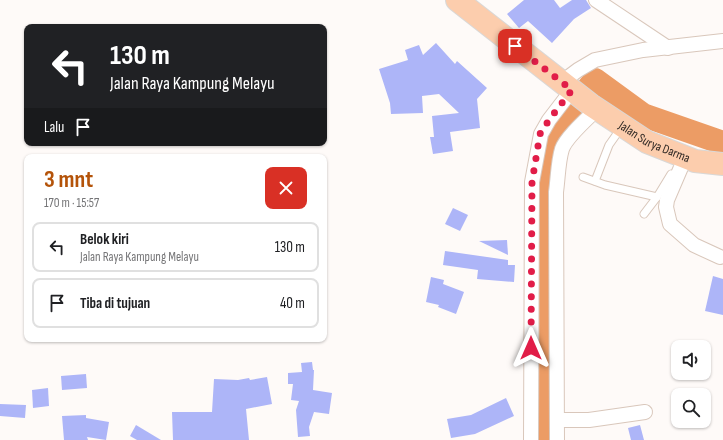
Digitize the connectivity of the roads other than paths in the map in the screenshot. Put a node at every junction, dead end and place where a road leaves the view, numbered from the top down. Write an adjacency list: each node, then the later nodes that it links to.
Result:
1 (457, 0): 5 (main road, Jalan Surya Darma)
2 (596, 0): 4 (street)
3 (723, 41): 4 (street)
4 (668, 48): 5 (street)
5 (580, 96): 6 (main road, Jalan Surya Darma); 15 (street); 16 (street)
6 (622, 126): 7 (main road, Jalan Surya Darma); 10 (lane)
7 (682, 157): 8 (main road, Jalan Surya Darma); 11 (lane); 13 (street)
8 (723, 164)
9 (583, 177): 10 (lane)
10 (595, 181): 11 (lane)
11 (657, 197): 12 (lane)
12 (644, 214)
13 (720, 257)
14 (644, 412): 15 (street)
15 (558, 420): 17 (street)
16 (530, 440)
17 (557, 440)

